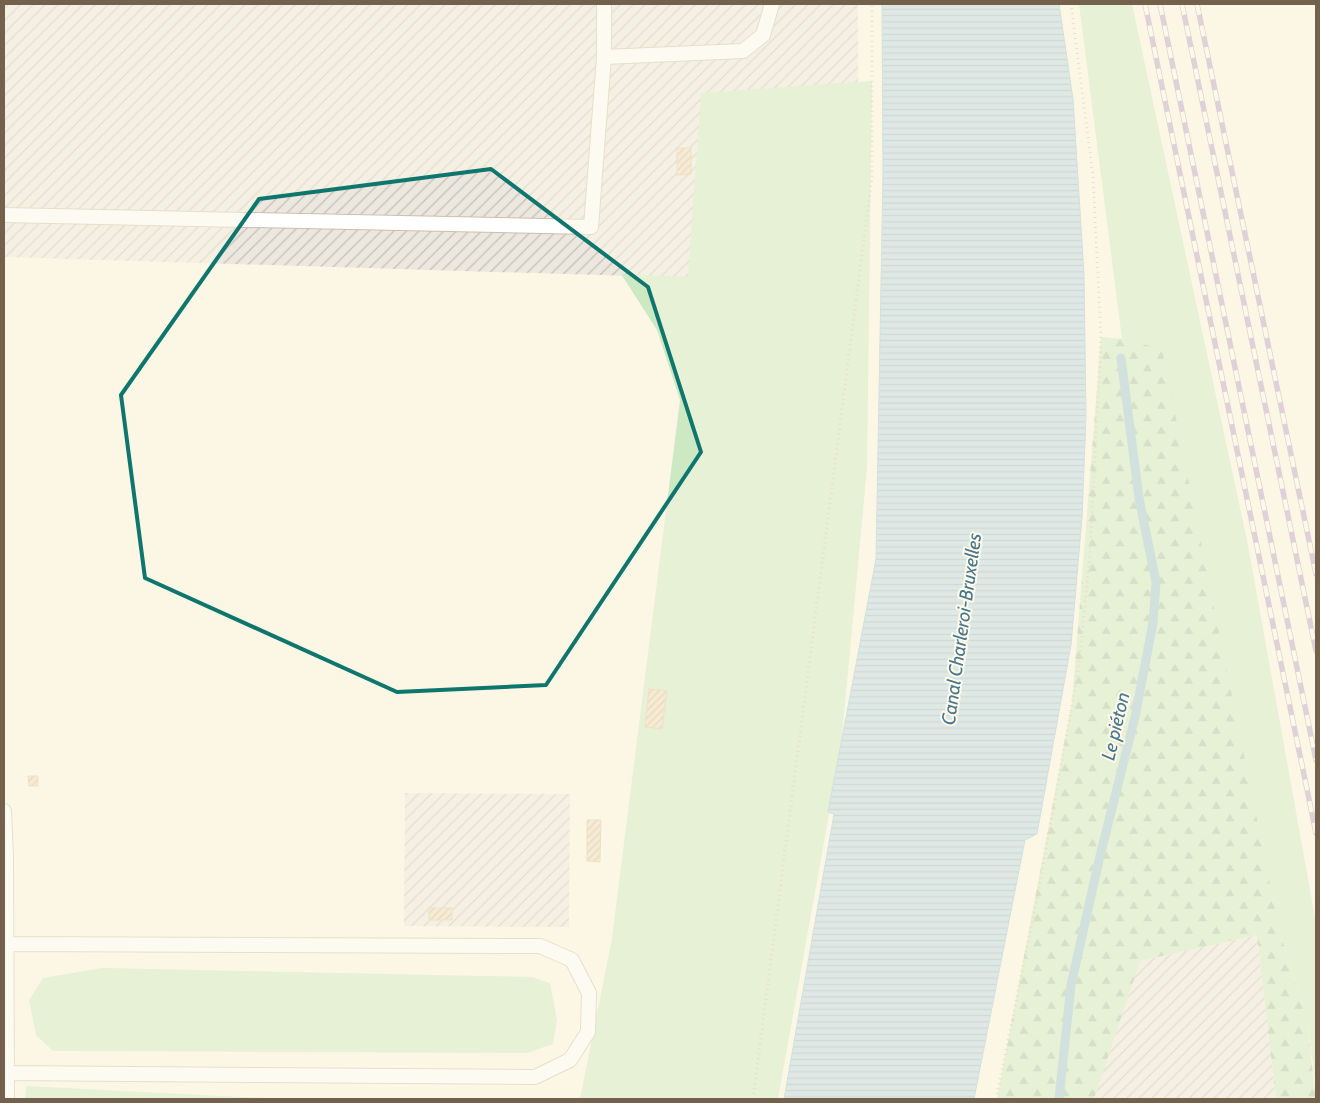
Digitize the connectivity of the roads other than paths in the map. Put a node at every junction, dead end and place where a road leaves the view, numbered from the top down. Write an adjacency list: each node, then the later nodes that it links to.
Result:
1 (604, 4): 3 (lane)
2 (772, 4): 3 (lane)
3 (604, 57): 4 (lane)
4 (4, 215)
5 (4, 811): 6 (lane)
6 (6, 944): 7 (lane); 7 (lane)
7 (6, 1073): 8 (lane)
8 (7, 1099)

